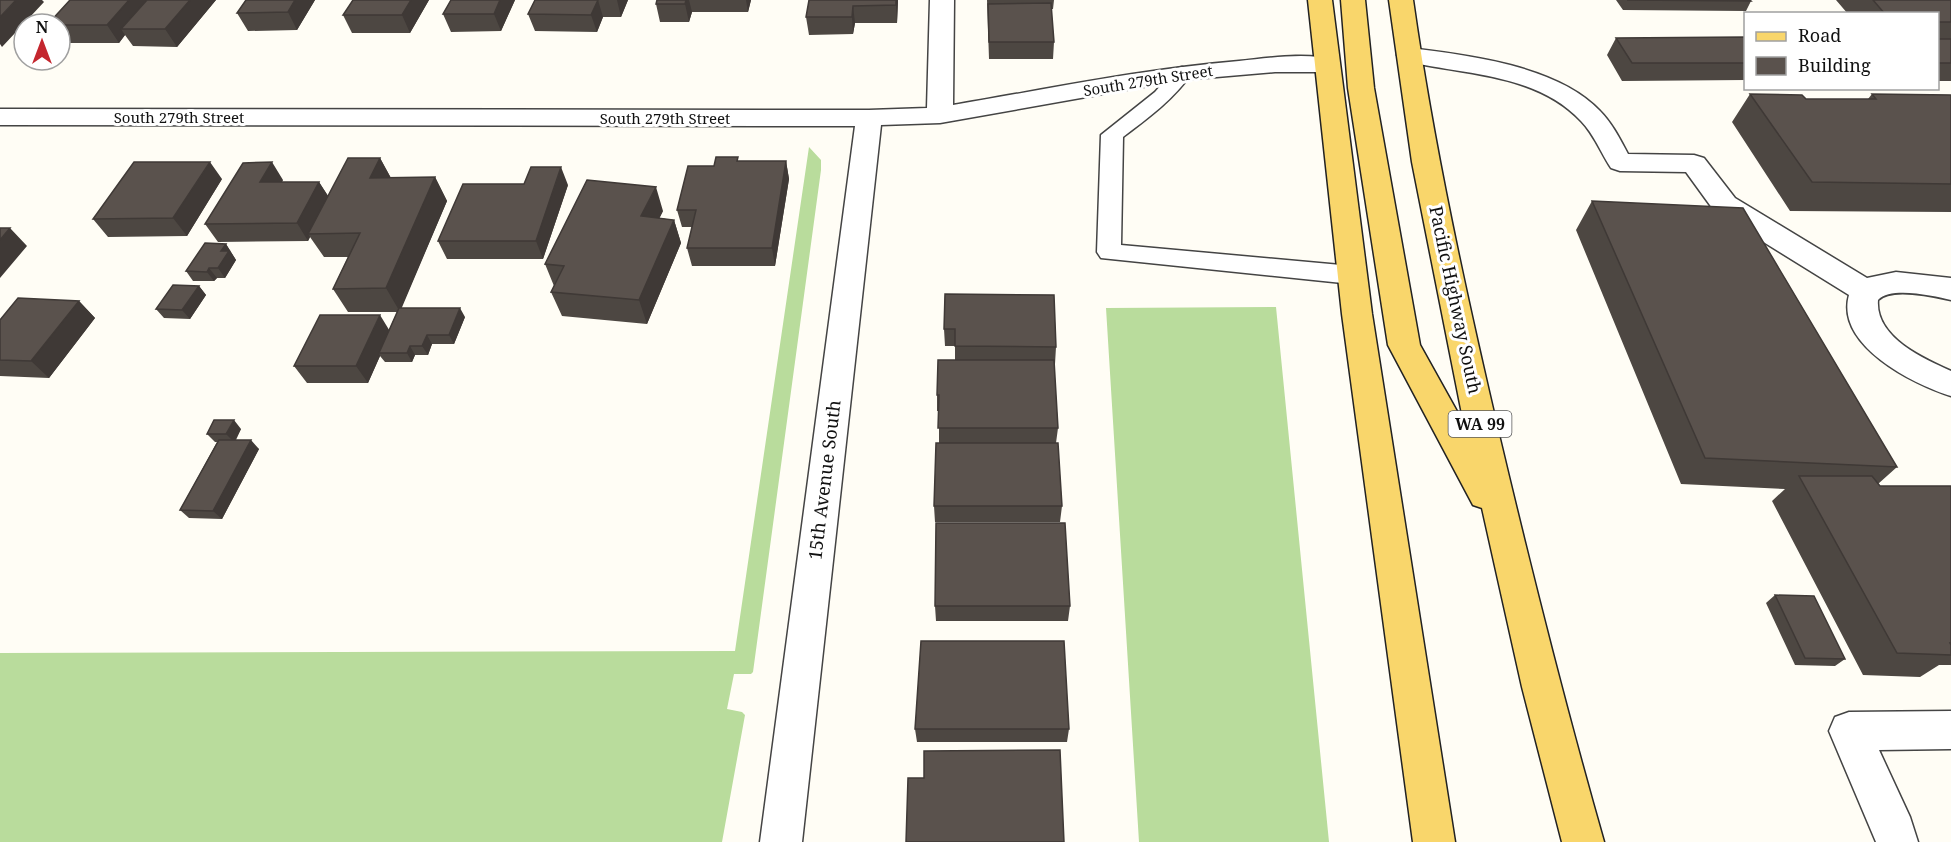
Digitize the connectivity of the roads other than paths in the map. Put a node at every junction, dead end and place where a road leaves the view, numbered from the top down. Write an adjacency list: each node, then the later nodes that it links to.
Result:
1 (942, 0): 8 (street)
2 (1320, 0): 6 (main road)
3 (1353, 0): 15 (main road)
4 (1401, 0): 5 (main road, Pacific Highway South / WA 99)
5 (1409, 55): 13 (street); 15 (main road, Pacific Highway South / WA 99)
6 (1327, 65): 7 (street, South 279th Street); 11 (main road)
7 (1182, 73): 8 (street, South 279th Street); 11 (lane)
8 (940, 115): 10 (street, South 279th Street)
9 (0, 117): 10 (street, South 279th Street)
10 (869, 118): 17 (street, 15th Avenue South)
11 (1352, 275): 18 (main road)
12 (1951, 289): 13 (street)
13 (1865, 291): 14 (street)
14 (1951, 384)
15 (1504, 531): 19 (main road, Pacific Highway South / WA 99)
16 (1951, 730): 20 (street)
17 (781, 842)
18 (1434, 842)
19 (1583, 842)
20 (1896, 842)

